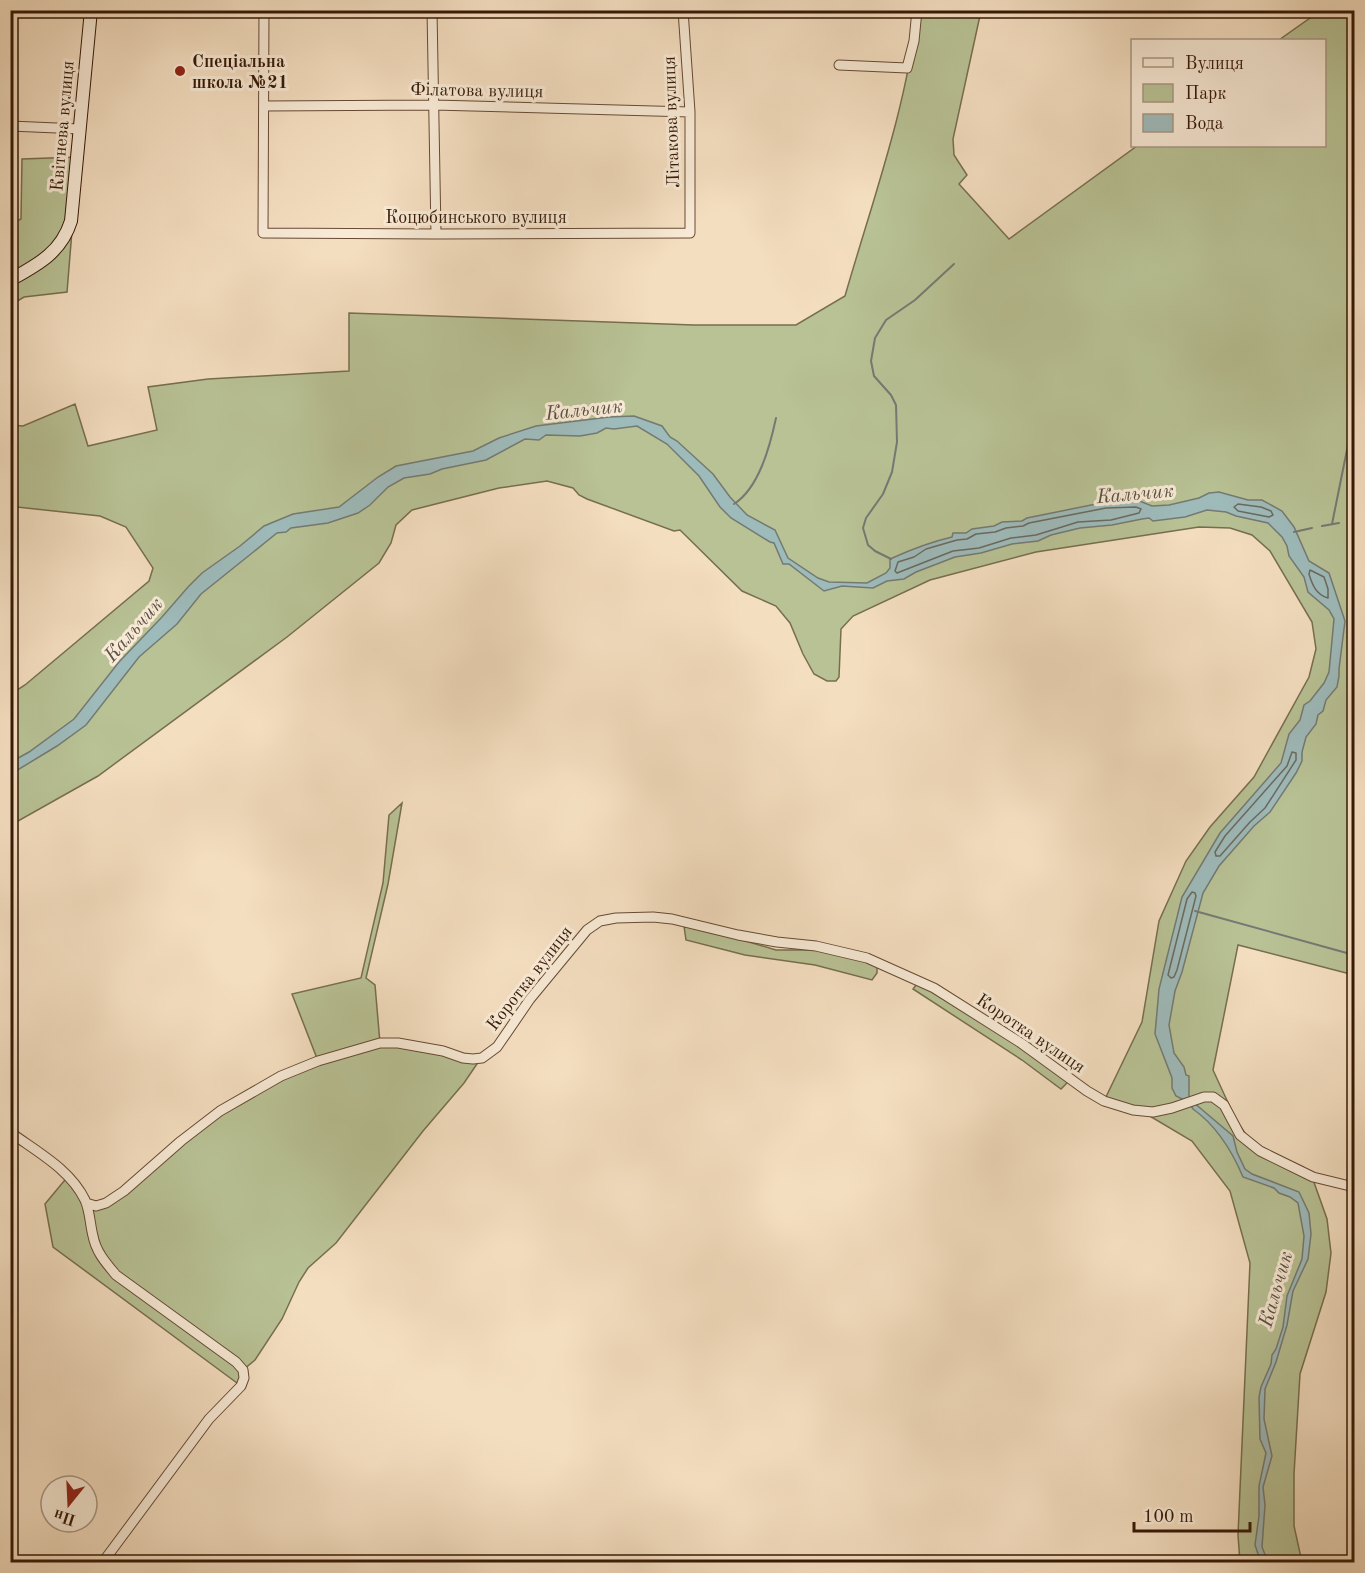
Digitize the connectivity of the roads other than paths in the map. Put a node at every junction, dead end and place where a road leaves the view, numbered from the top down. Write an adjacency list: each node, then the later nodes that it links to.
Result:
1 (91, 10): 11 (main road, Квітнева вулиця)
2 (264, 10): 8 (street)
3 (432, 10): 7 (street)
4 (683, 10): 9 (street, Літакова вулиця)
5 (917, 10): 6 (street)
6 (839, 65)
7 (434, 105): 8 (street, Філатова вулиця); 9 (street, Філатова вулиця); 13 (street)
8 (264, 106): 13 (street, Коцюбинського вулиця)
9 (690, 112): 12 (street, Літакова вулиця)
10 (10, 126): 11 (street)
11 (80, 129): 14 (main road, Квітнева вулиця)
12 (690, 232): 13 (street, Коцюбинського вулиця)
13 (436, 234)
14 (10, 280)
15 (10, 1132): 17 (street)
16 (1354, 1187): 17 (street, Коротка вулиця)
17 (86, 1203): 18 (street)
18 (103, 1563)

